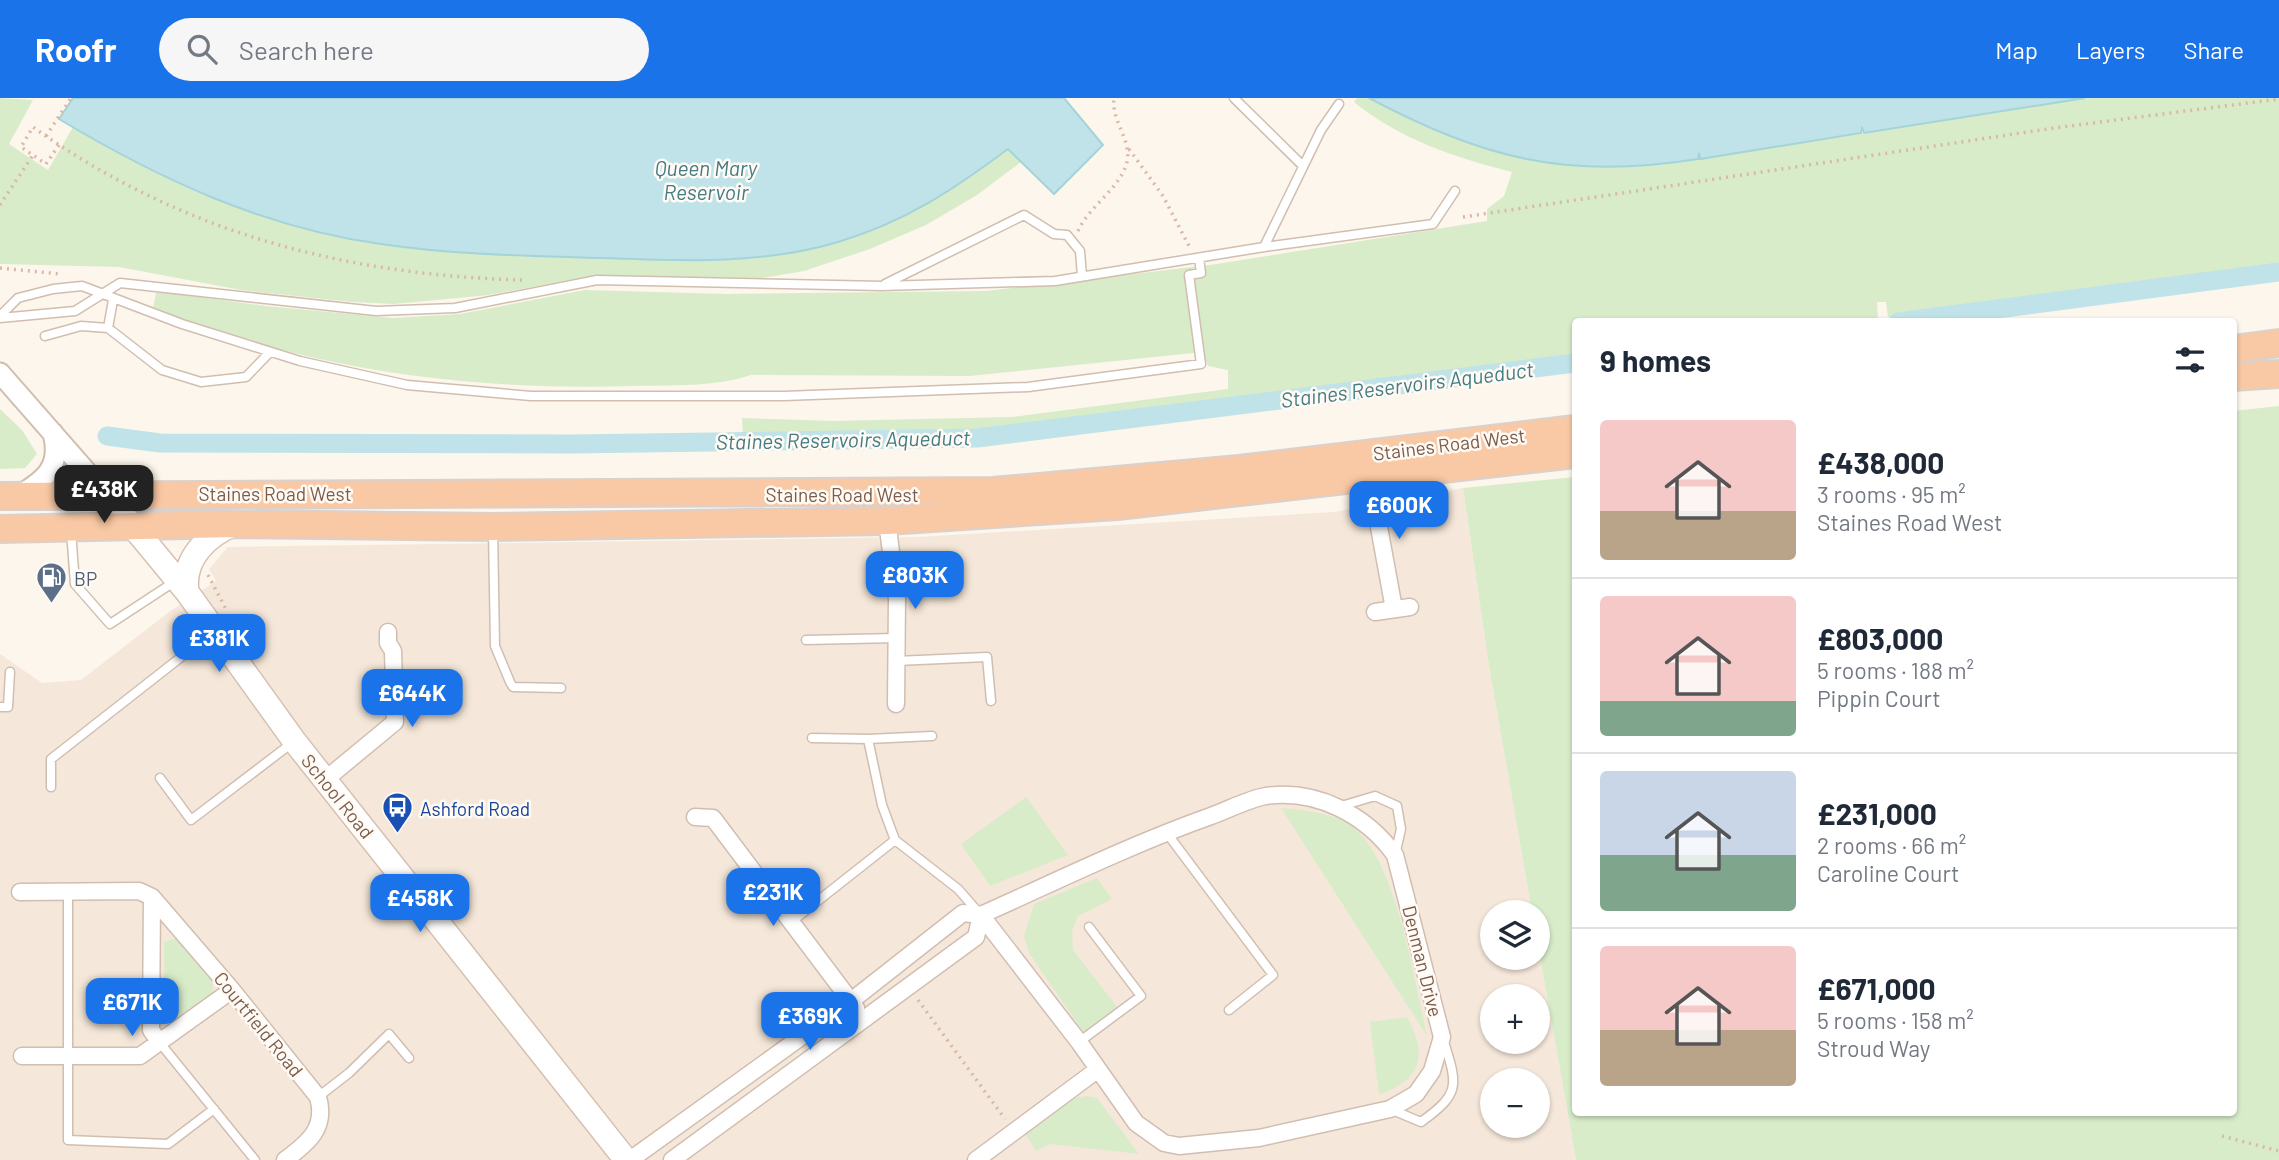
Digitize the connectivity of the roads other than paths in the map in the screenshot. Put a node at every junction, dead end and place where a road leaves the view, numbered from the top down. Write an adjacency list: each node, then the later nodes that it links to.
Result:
1 (1234, 98): 3 (lane)
2 (1339, 104): 3 (lane)
3 (1303, 166): 5 (lane)
4 (1455, 191): 5 (lane)
5 (1264, 247): 6 (lane)
6 (1196, 258): 7 (lane); 16 (lane)
7 (1082, 276): 8 (lane); 8 (lane)
8 (882, 286): 9 (lane)
9 (99, 295): 10 (lane); 11 (lane); 11 (lane)
10 (113, 300): 12 (lane); 16 (lane)
11 (0, 317)
12 (108, 328): 13 (lane); 16 (lane)
13 (46, 336)
14 (2279, 343): 15 (highway)
15 (2237, 348)
16 (270, 352)
17 (0, 373): 21 (street)
18 (2279, 374): 19 (highway)
19 (2237, 377)
20 (1572, 429): 24 (highway, Staines Road West)
21 (53, 433): 24 (street); 25 (street)
22 (1572, 454): 23 (highway, Staines Road West)
23 (1370, 478): 26 (highway, Staines Road West); 33 (street)
24 (106, 494): 25 (highway, Staines Road West); 28 (main road, School Road)
25 (9, 496)
26 (887, 521): 29 (highway, Staines Road West); 36 (street)
27 (235, 524): 28 (highway, Staines Road West); 29 (highway, Staines Road West); 32 (main road)
28 (135, 526): 30 (highway, Staines Road West); 32 (main road, School Road)
29 (493, 527): 40 (lane)
30 (71, 528): 31 (highway, Staines Road West); 32 (lane)
31 (0, 530)
32 (182, 586): 35 (main road, School Road)
33 (1375, 612)
34 (388, 632): 49 (street)
35 (220, 637): 47 (main road, School Road); 50 (lane)
36 (896, 638): 37 (lane); 38 (street)
37 (806, 640)
38 (896, 662): 41 (lane); 42 (street)
39 (10, 672): 43 (lane)
40 (561, 688)
41 (990, 701)
42 (896, 704)
43 (0, 707)
44 (932, 736): 46 (lane)
45 (812, 738): 46 (lane)
46 (868, 738): 54 (lane)
47 (295, 742): 48 (lane); 49 (main road, School Road)
48 (160, 778)
49 (326, 779): 78 (main road, School Road)
50 (51, 787)
51 (1338, 807): 53 (street, Denman Drive); 55 (street, Denman Drive); 55 (lane)
52 (695, 817): 60 (street)
53 (1166, 832): 59 (street, Denman Drive); 64 (lane)
54 (895, 840): 59 (lane); 60 (lane)
55 (1395, 855): 66 (street, Denman Drive)
56 (20, 892): 57 (street)
57 (68, 892): 58 (street); 70 (lane)
58 (152, 897): 62 (street, Courtfield Road); 68 (street)
59 (981, 915): 63 (street, Denman Drive); 65 (street); 67 (street, Denman Drive)
60 (792, 922): 63 (street)
61 (1090, 927): 67 (lane)
62 (232, 990): 68 (street); 73 (street, Courtfield Road)
63 (851, 1000): 65 (street); 78 (street, Denman Drive)
64 (1229, 1010)
65 (864, 1018): 79 (street)
66 (1442, 1037): 75 (street, Denman Drive); 75 (lane)
67 (1079, 1042): 72 (street, Denman Drive)
68 (160, 1043): 70 (street); 74 (lane)
69 (22, 1056): 70 (street)
70 (69, 1057): 74 (lane)
71 (409, 1058): 73 (lane)
72 (1097, 1070): 75 (street, Denman Drive); 80 (street)
73 (318, 1097): 77 (street)
74 (215, 1109): 76 (lane)
75 (1390, 1109)
76 (255, 1160)
77 (285, 1160)
78 (628, 1160)
79 (672, 1160)
80 (976, 1160)

